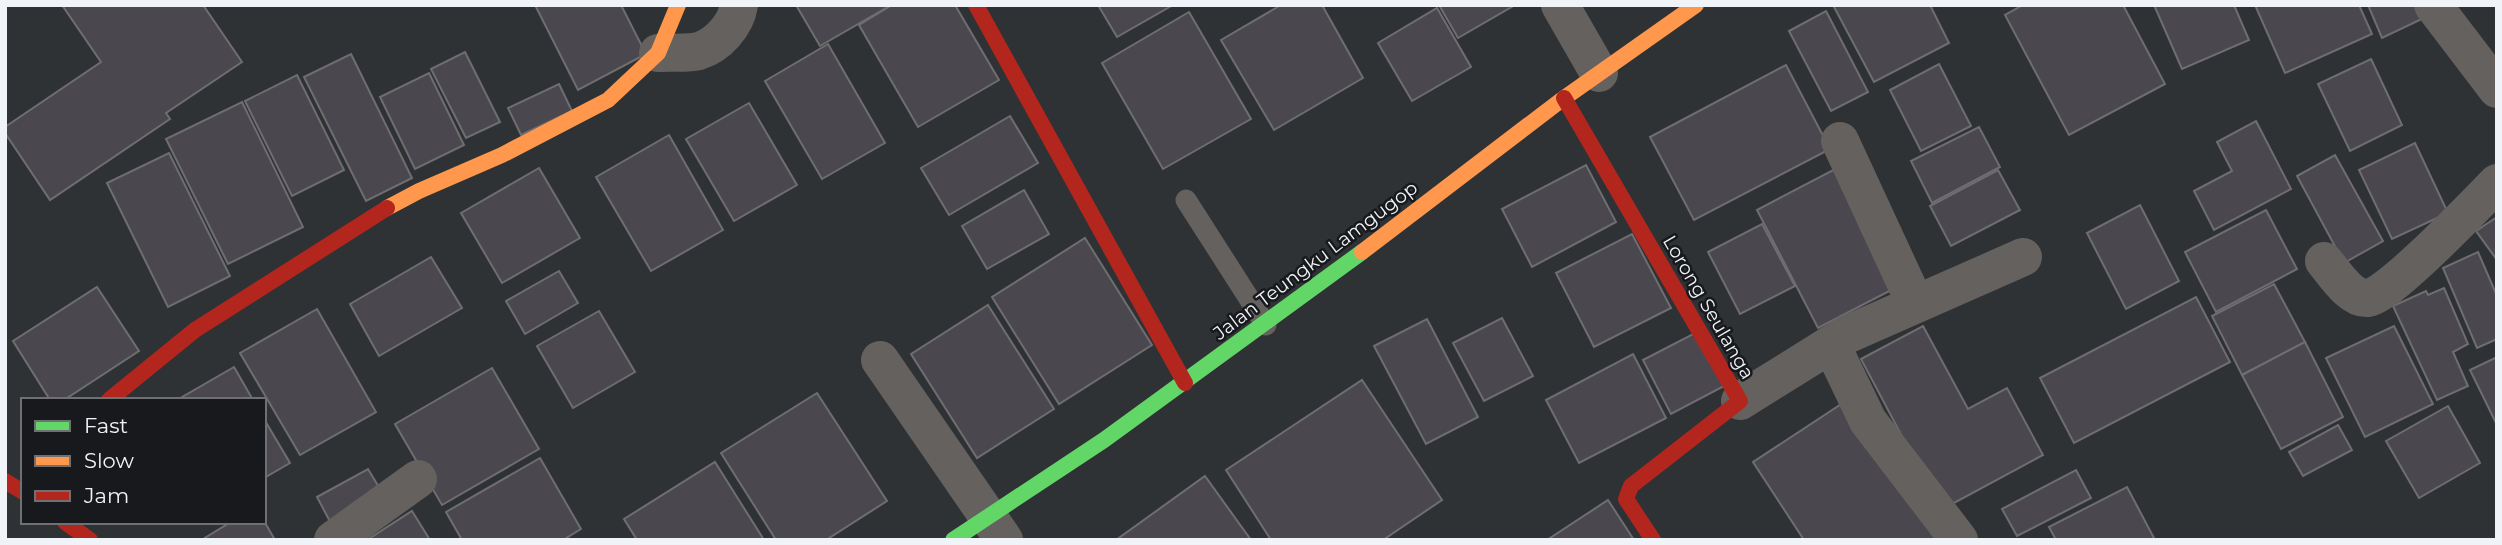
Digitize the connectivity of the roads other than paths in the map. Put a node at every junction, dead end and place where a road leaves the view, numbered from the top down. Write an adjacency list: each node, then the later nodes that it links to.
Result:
1 (678, 5): 7 (street)
2 (739, 5): 7 (street)
3 (976, 5): 20 (street)
4 (1560, 5): 8 (street)
5 (1696, 5): 8 (street, Jalan Teungku Lamgugop)
6 (2433, 5): 9 (street)
7 (658, 53): 21 (street)
8 (1599, 73): 10 (street, Jalan Teungku Lamgugop)
9 (2497, 89)
10 (1564, 98): 17 (street, Jalan Teungku Lamgugop); 22 (street, Lorong Seulanga)
11 (1840, 141): 16 (street)
12 (2497, 183): 15 (street)
13 (1186, 200): 17 (lane)
14 (2023, 257): 16 (street)
15 (2324, 261)
16 (1915, 303): 18 (street)
17 (1266, 325): 20 (street, Jalan Teungku Lamgugop)
18 (1832, 344): 22 (street); 30 (street)
19 (880, 360): 25 (street)
20 (1185, 383): 25 (street, Jalan Teungku Lamgugop)
21 (111, 398)
22 (1740, 401): 29 (street, Lorong Seulanga)
23 (418, 479): 27 (street)
24 (68, 524): 26 (street)
25 (997, 528): 28 (street, Jalan Teungku Lamgugop)
26 (90, 540)
27 (333, 540)
28 (953, 540)
29 (1653, 540)
30 (1959, 540)

